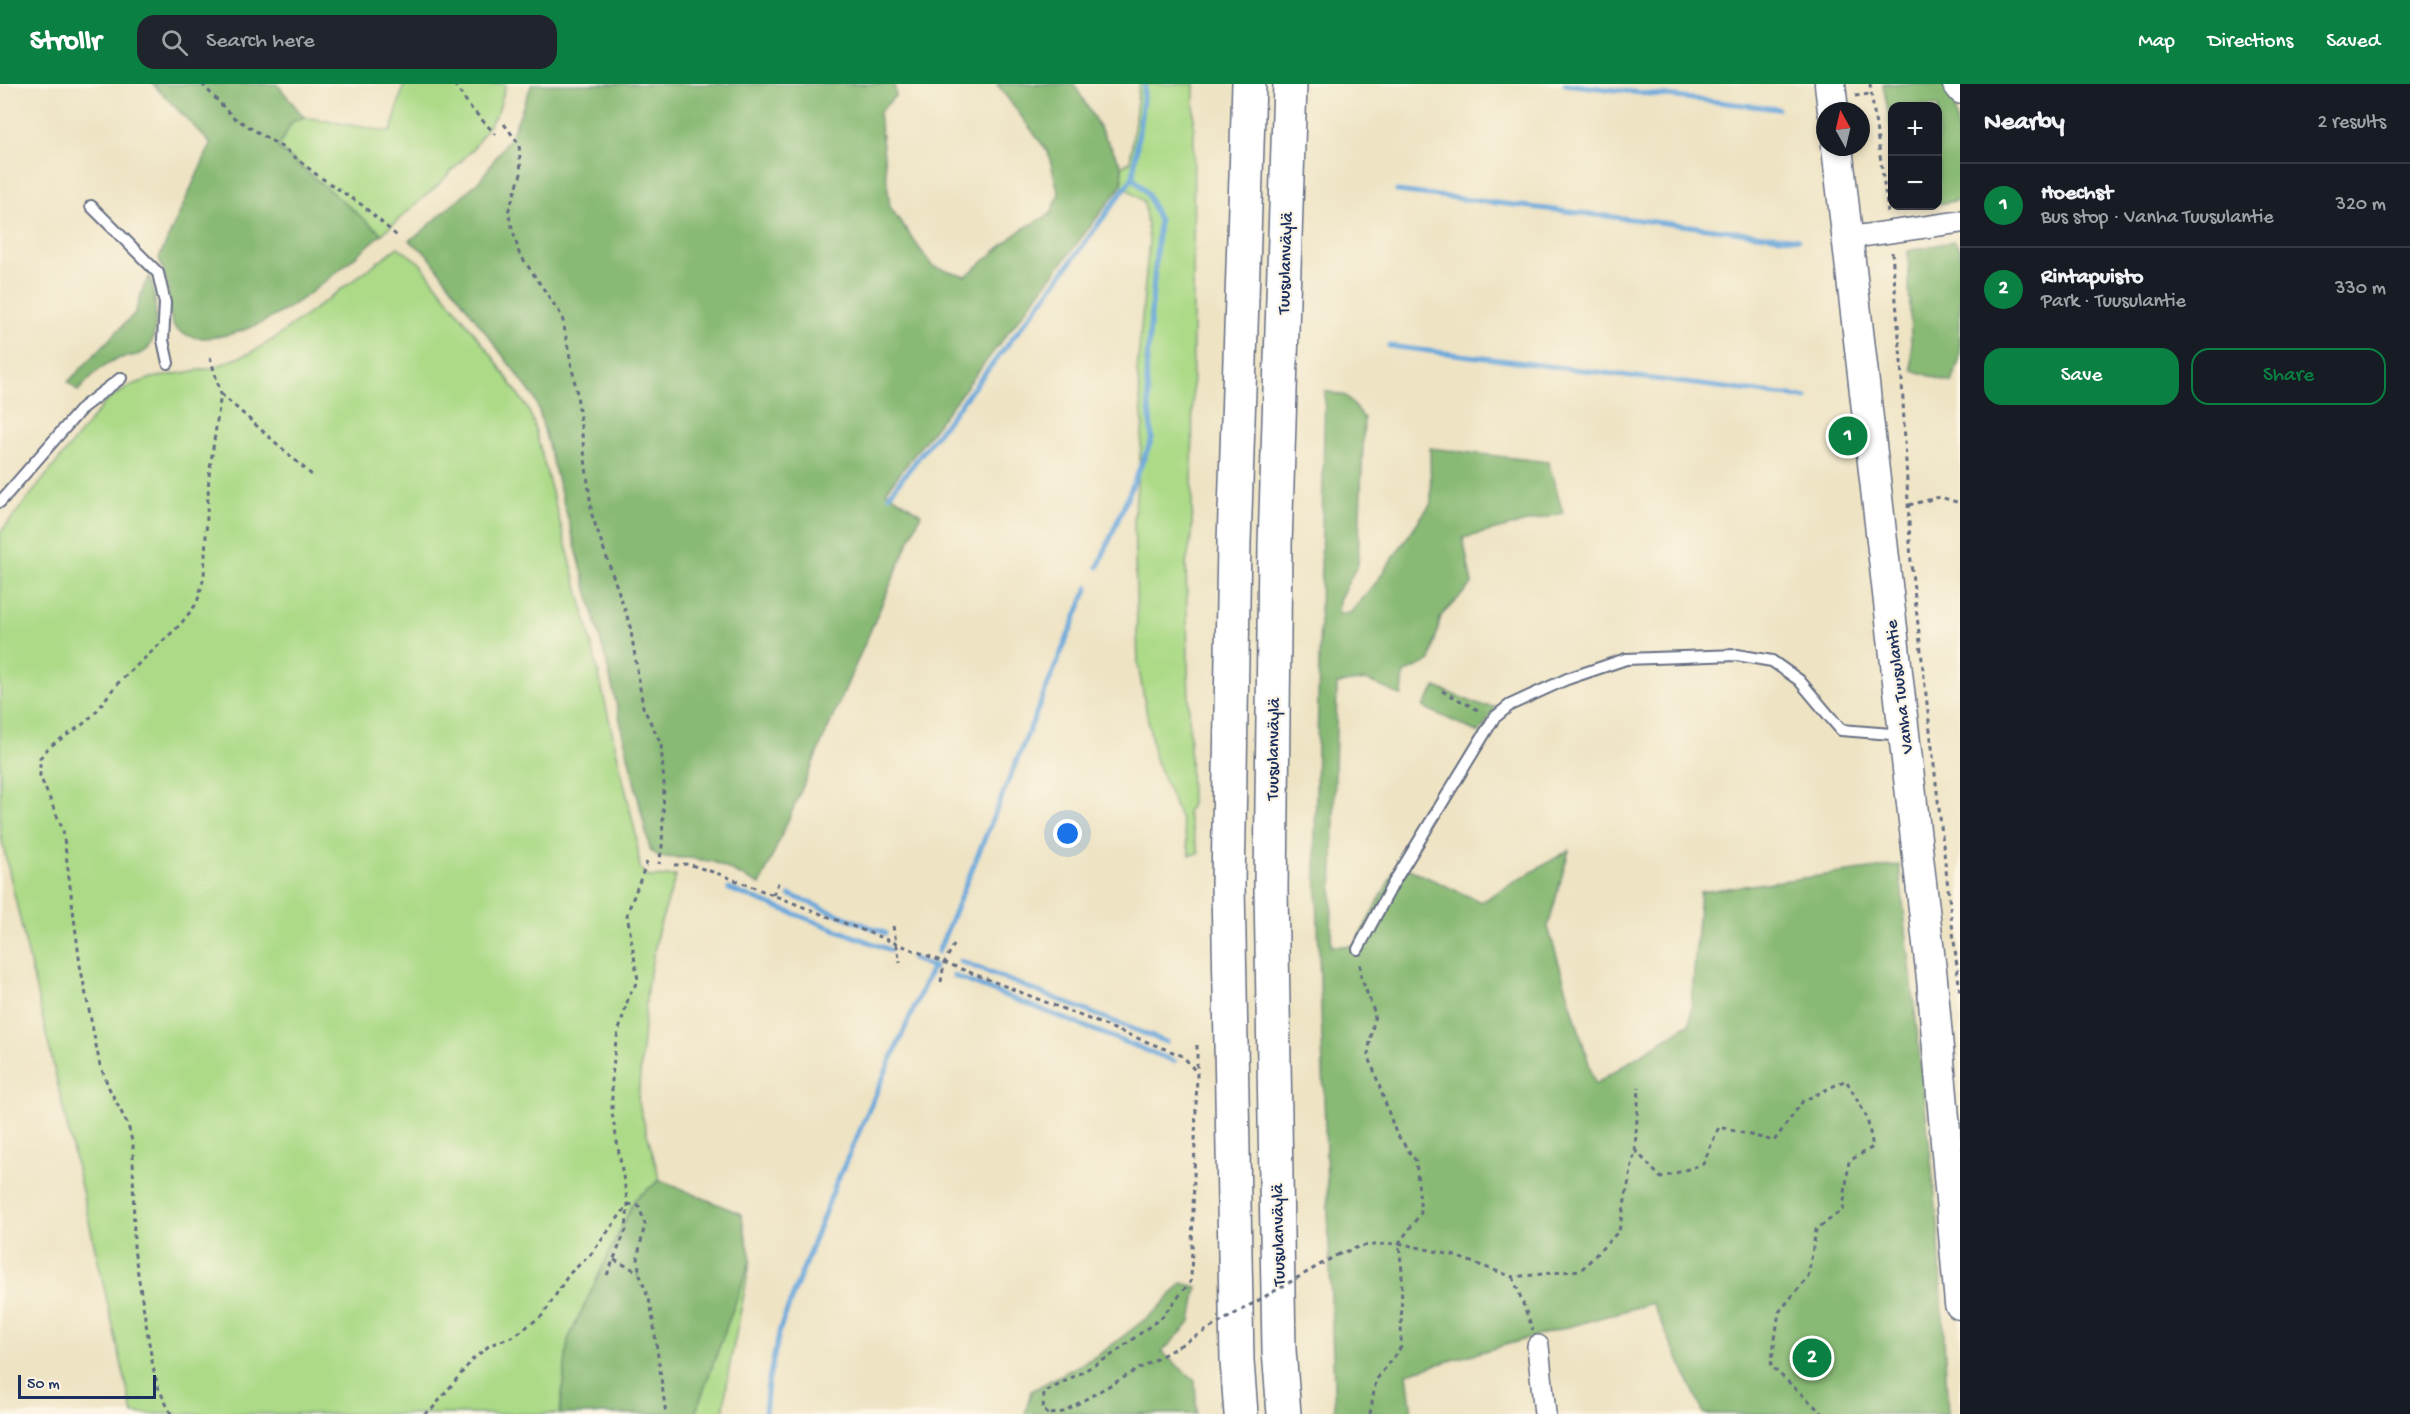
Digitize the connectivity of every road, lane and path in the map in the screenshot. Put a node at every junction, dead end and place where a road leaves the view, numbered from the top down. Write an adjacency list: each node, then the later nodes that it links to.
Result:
1 (202, 84): 18 (path)
2 (454, 84): 12 (path)
3 (1233, 84): 14 (highway)
4 (1248, 84): 14 (highway)
5 (1290, 84): 63 (highway, Tuusulanväylä)
6 (1870, 84): 9 (path)
7 (1953, 84): 8 (street)
8 (1960, 93)
9 (1871, 94): 10 (path); 17 (path)
10 (1839, 97)
11 (504, 124): 32 (path)
12 (496, 135)
13 (1838, 156): 19 (main road, Vanha Tuusulantie)
14 (1245, 187): 62 (highway)
15 (91, 206): 21 (lane)
16 (1960, 222): 17 (street)
17 (1891, 231): 19 (street); 27 (path)
18 (397, 236)
19 (1847, 238): 30 (main road, Vanha Tuusulantie)
20 (210, 357): 23 (path)
21 (168, 363)
22 (121, 378): 25 (lane)
23 (221, 394): 24 (path); 58 (path)
24 (313, 476)
25 (0, 502)
26 (1960, 503): 27 (path)
27 (1909, 505): 43 (path)
28 (1442, 691): 29 (path)
29 (1494, 718): 30 (lane); 39 (lane)
30 (1904, 735): 49 (main road, Vanha Tuusulantie)
31 (647, 862): 48 (path)
32 (659, 864)
33 (674, 865): 35 (path)
34 (779, 881): 35 (path)
35 (773, 895): 37 (path)
36 (893, 926): 37 (path)
37 (896, 944): 40 (path); 41 (path)
38 (954, 945): 41 (path)
39 (1358, 949): 50 (path)
40 (900, 963)
41 (944, 963): 42 (path); 45 (path)
42 (941, 982)
43 (1960, 993)
44 (1197, 1046): 45 (path)
45 (1197, 1072): 61 (path)
46 (1639, 1087): 47 (path)
47 (1635, 1150): 54 (path); 66 (path)
48 (628, 1204): 51 (path); 52 (path); 59 (path)
49 (1957, 1227): 55 (main road, Vanha Tuusulantie)
50 (1399, 1243): 54 (path); 57 (path, bridge); 64 (path)
51 (614, 1260): 52 (path); 53 (path)
52 (639, 1272): 60 (path)
53 (607, 1275)
54 (1514, 1277): 56 (path)
55 (1960, 1304)
56 (1538, 1346): 65 (street)
57 (1062, 1413): 61 (path)
58 (171, 1414)
59 (424, 1414)
60 (666, 1414)
61 (1050, 1414)
62 (1241, 1414)
63 (1284, 1414)
64 (1370, 1414)
65 (1545, 1414)
66 (1823, 1414)

